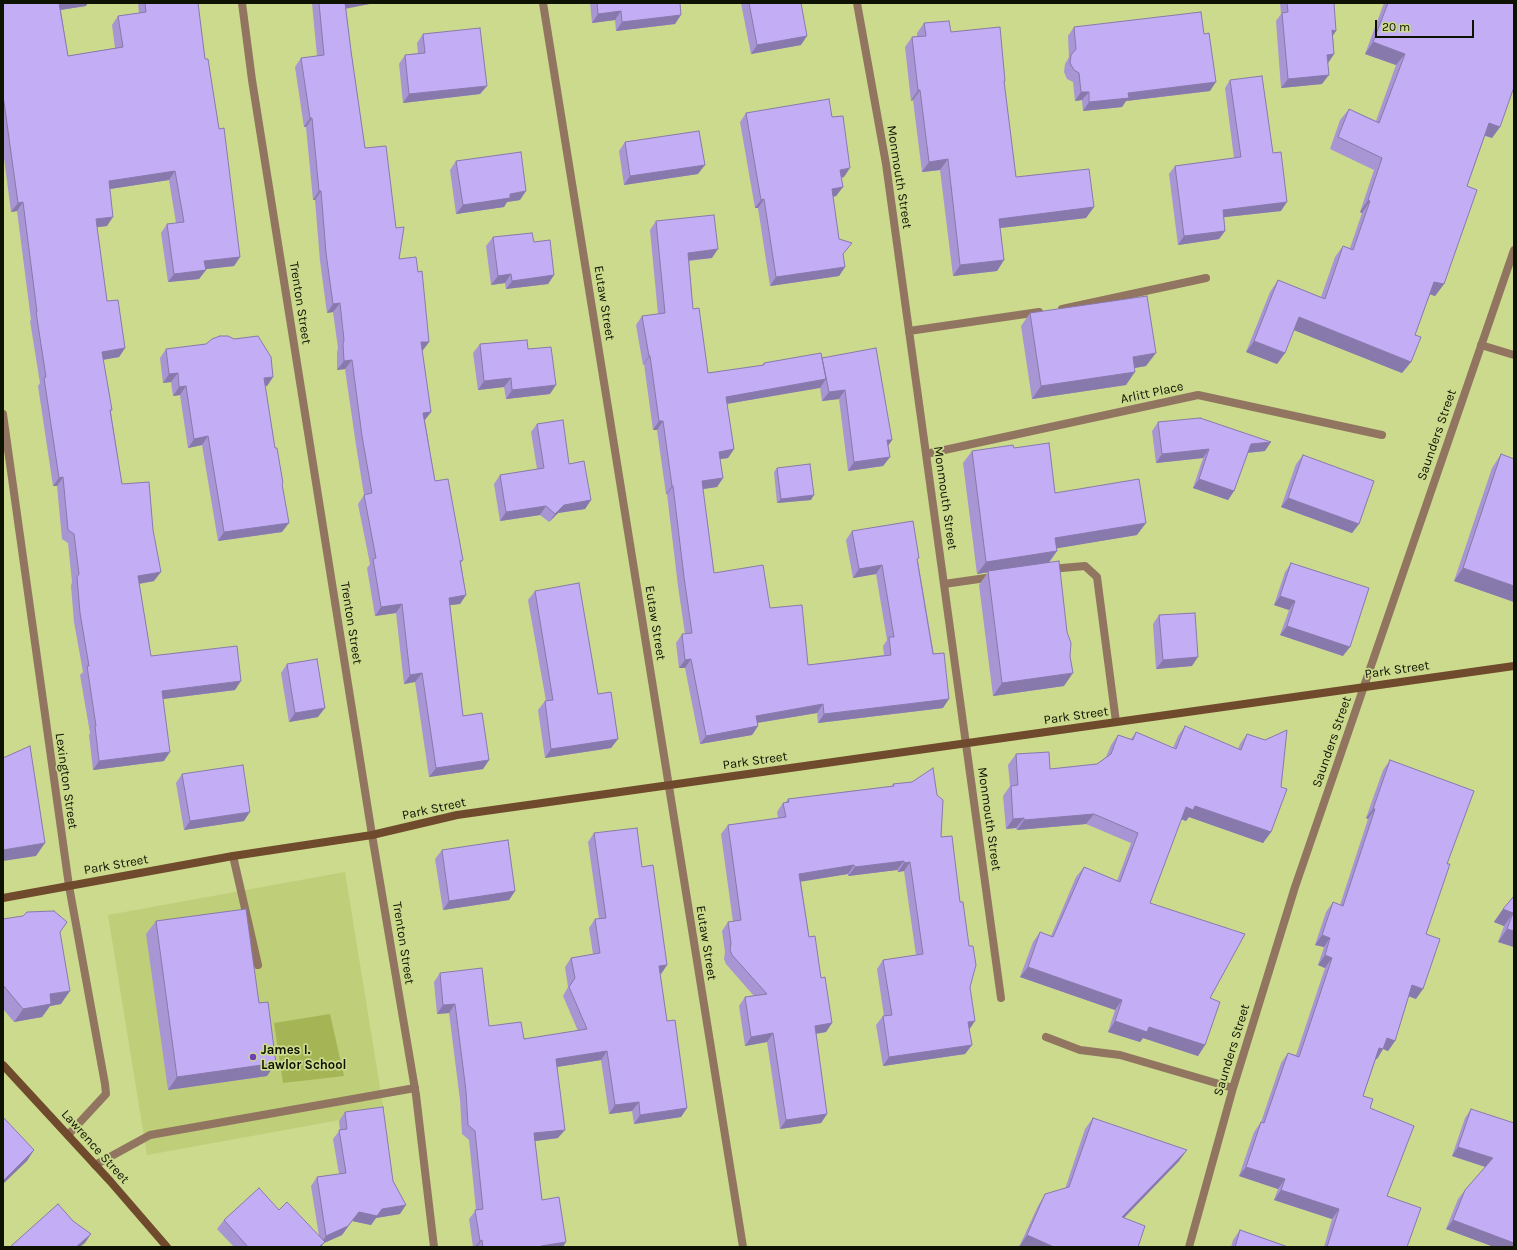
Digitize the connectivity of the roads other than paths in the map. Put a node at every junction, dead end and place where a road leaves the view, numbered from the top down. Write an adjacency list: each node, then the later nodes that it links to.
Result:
1 (242, 3): 20 (street, Trenton Street)
2 (543, 3): 19 (street, Eutaw Street)
3 (859, 3): 6 (street, Monmouth Street)
4 (1514, 250): 7 (street, Saunders Street)
5 (1206, 278): 6 (street)
6 (909, 331): 11 (street, Monmouth Street)
7 (1481, 345): 8 (street); 16 (street, Saunders Street)
8 (1514, 355)
9 (3, 414): 22 (street, Lexington Street)
10 (1382, 434): 11 (street, Arlitt Place)
11 (926, 454): 14 (street, Monmouth Street)
12 (1041, 570): 17 (street)
13 (1004, 575): 14 (street)
14 (944, 584): 18 (street, Monmouth Street)
15 (1514, 666): 16 (main road, Park Street)
16 (1364, 687): 17 (main road, Park Street); 29 (street, Saunders Street)
17 (1116, 722): 18 (main road, Park Street)
18 (966, 744): 19 (main road, Park Street); 25 (street, Monmouth Street)
19 (669, 785): 20 (main road, Park Street); 34 (street, Eutaw Street)
20 (372, 836): 21 (main road, Park Street); 28 (street, Trenton Street)
21 (233, 856): 22 (main road, Park Street); 24 (street)
22 (69, 886): 23 (main road, Park Street); 30 (street, Lexington Street)
23 (3, 898)
24 (258, 965)
25 (1000, 998)
26 (1046, 1037): 29 (street)
27 (3, 1065): 30 (main road, Lawrence Street)
28 (415, 1088): 31 (street); 33 (street, Trenton Street)
29 (1233, 1088): 35 (street, Saunders Street)
30 (68, 1135): 31 (main road, Lawrence Street)
31 (95, 1165): 32 (main road, Lawrence Street)
32 (167, 1247)
33 (434, 1247)
34 (743, 1247)
35 (1189, 1247)

